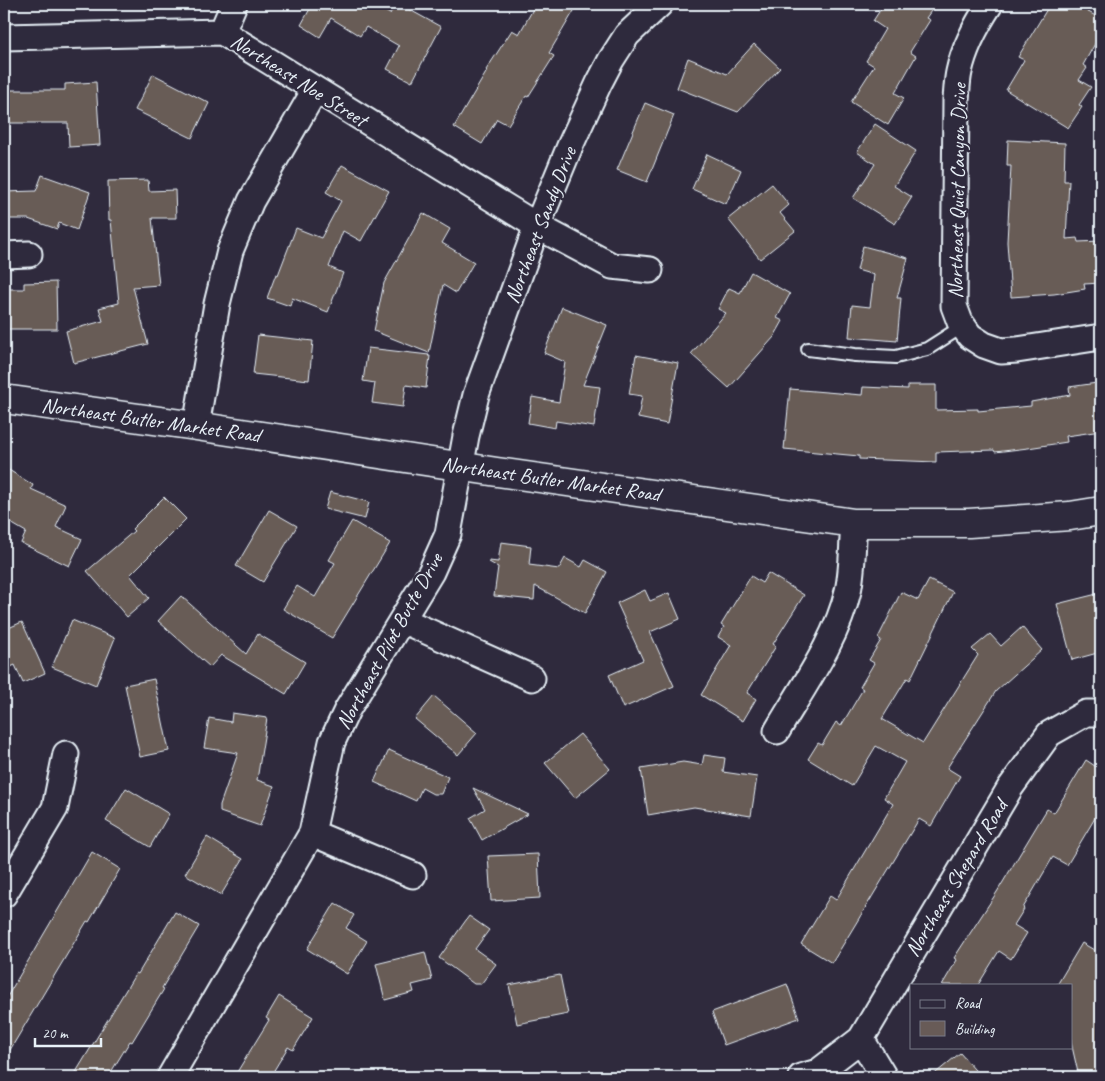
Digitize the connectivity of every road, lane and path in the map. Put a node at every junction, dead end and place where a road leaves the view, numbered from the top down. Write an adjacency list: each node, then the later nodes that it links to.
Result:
1 (234, 4): 4 (street)
2 (660, 4): 7 (street, Northeast Sandy Drive)
3 (990, 4): 11 (street, Northeast Quiet Canyon Drive)
4 (222, 32): 5 (street, Northeast Noe Street); 6 (street, Northeast Noe Street)
5 (4, 37)
6 (315, 90): 7 (street, Northeast Noe Street); 15 (street)
7 (537, 226): 10 (street, Northeast Noe Street); 16 (street, Northeast Sandy Drive)
8 (29, 254): 9 (street)
9 (4, 255)
10 (650, 270)
11 (963, 326): 12 (street, Northeast Quiet Canyon Drive); 13 (lane)
12 (1101, 337)
13 (808, 349)
14 (4, 400): 15 (main road, Northeast Butler Market Road)
15 (196, 426): 16 (main road, Northeast Butler Market Road)
16 (461, 466): 18 (main road, Northeast Butler Market Road); 19 (street, Northeast Pilot Butte Drive)
17 (1101, 511): 18 (main road, Northeast Butler Market Road)
18 (854, 523): 22 (street)
19 (402, 620): 20 (street); 24 (street, Northeast Pilot Butte Drive)
20 (532, 678)
21 (1101, 712): 27 (street, Northeast Shepard Road)
22 (777, 731)
23 (66, 754): 26 (street)
24 (312, 833): 25 (street); 28 (street, Northeast Pilot Butte Drive)
25 (413, 875)
26 (4, 894)
27 (861, 1039): 29 (street, Northeast Shepard Road); 30 (street)
28 (170, 1077)
29 (801, 1077)
30 (884, 1077)

